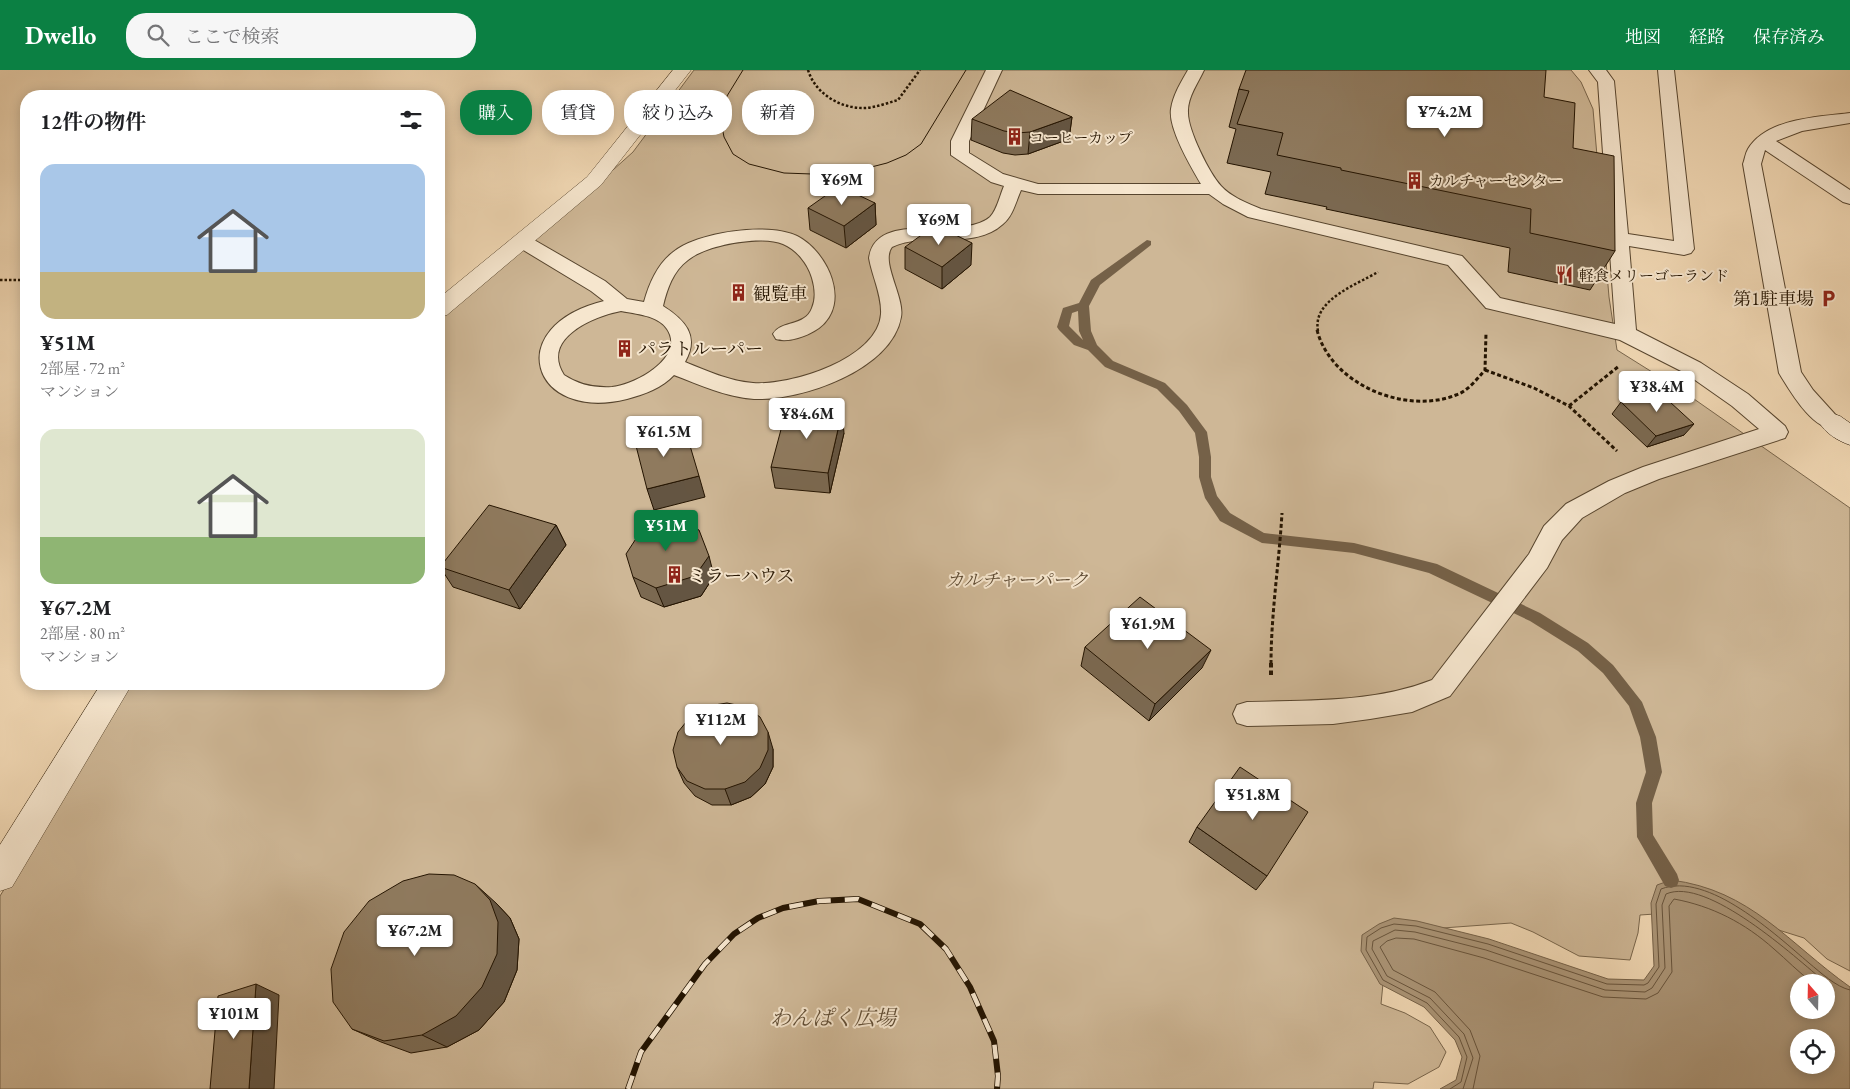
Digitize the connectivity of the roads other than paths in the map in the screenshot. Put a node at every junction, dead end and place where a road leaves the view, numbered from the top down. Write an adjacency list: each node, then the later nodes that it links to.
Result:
1 (682, 70): 12 (street)
2 (994, 70): 8 (lane)
3 (1196, 70): 9 (lane)
4 (1598, 70): 11 (lane)
5 (1666, 70): 11 (lane)
6 (1850, 118): 7 (lane)
7 (1765, 142): 10 (lane); 19 (lane)
8 (1014, 184): 9 (lane); 18 (lane)
9 (1214, 189): 17 (lane)
10 (1850, 198)
11 (1618, 238): 17 (lane)
12 (522, 241): 13 (lane); 14 (street)
13 (621, 304): 15 (lane); 18 (lane)
14 (445, 305)
15 (652, 309): 16 (lane); 18 (lane)
16 (783, 334)
17 (1626, 334): 21 (lane)
18 (673, 366)
19 (1841, 429)
20 (112, 690): 22 (street)
21 (1259, 713)
22 (0, 875)

